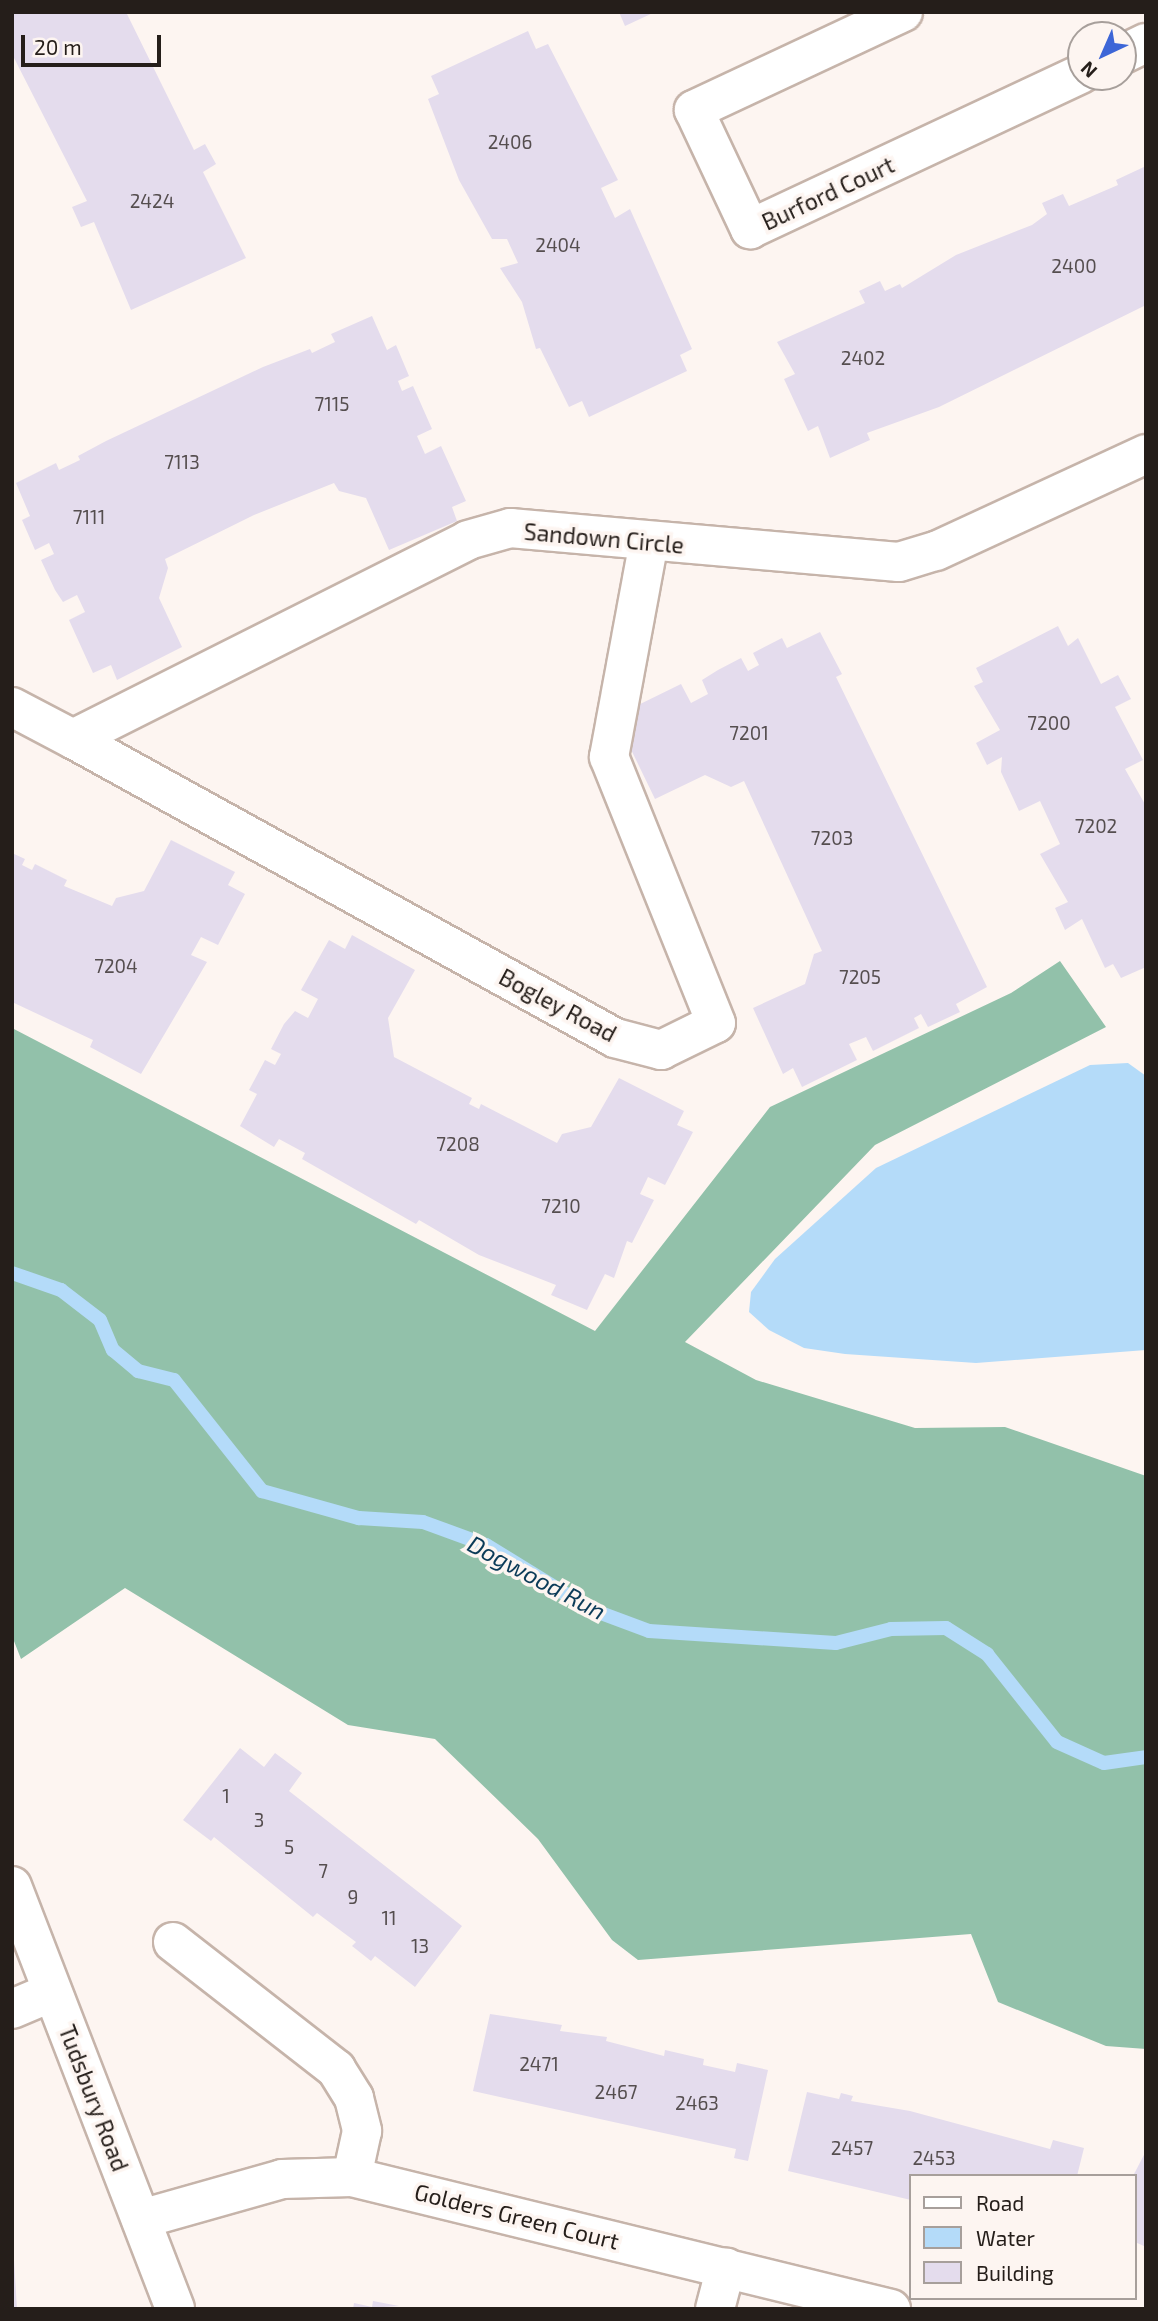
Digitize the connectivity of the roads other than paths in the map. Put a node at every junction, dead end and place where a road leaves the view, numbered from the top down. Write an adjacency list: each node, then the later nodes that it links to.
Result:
1 (903, 12): 2 (street, Burford Court)
2 (1067, 81)
3 (1142, 466): 4 (street, Sandown Circle)
4 (649, 542): 6 (street, Sandown Circle); 6 (street, Bogley Road)
5 (12, 707): 6 (street)
6 (73, 739)
7 (12, 1886): 9 (street, Tudsbury Road)
8 (173, 1942): 11 (street)
9 (52, 1992): 10 (street); 12 (street, Tudsbury Road)
10 (12, 2009)
11 (352, 2178): 12 (street, Golders Green Court); 13 (street, Golders Green Court)
12 (141, 2219): 14 (street, Tudsbury Road)
13 (726, 2267): 15 (street); 16 (street, Golders Green Court)
14 (175, 2309)
15 (715, 2309)
16 (891, 2309)

